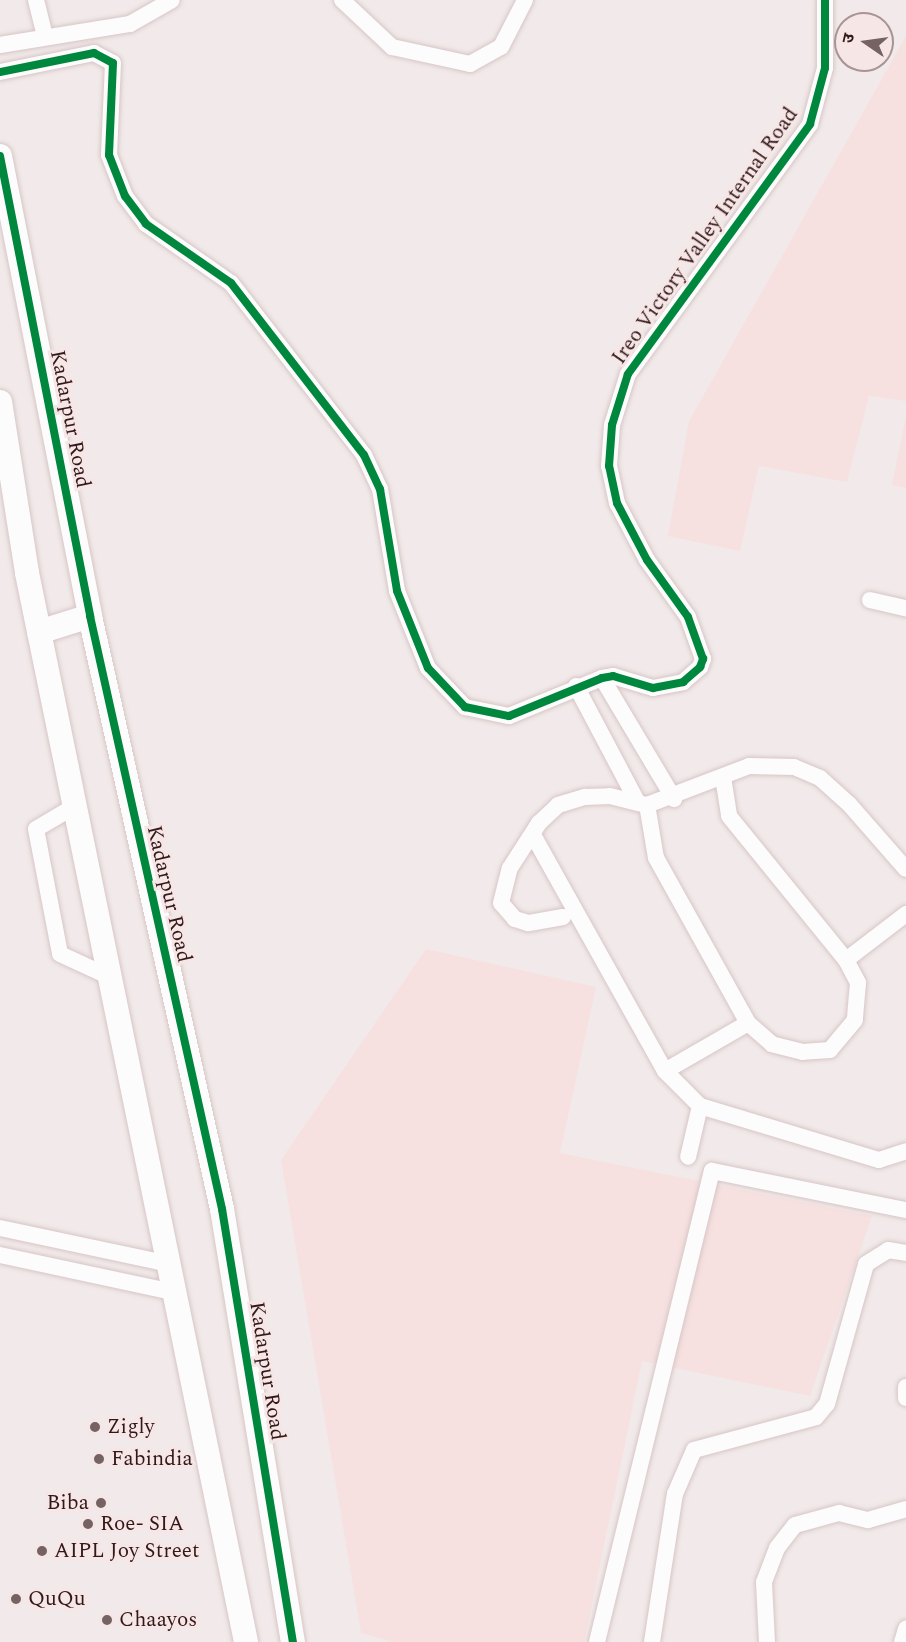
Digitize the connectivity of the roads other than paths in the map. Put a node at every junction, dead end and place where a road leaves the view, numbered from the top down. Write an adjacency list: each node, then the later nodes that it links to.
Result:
1 (36, 0): 6 (street)
2 (172, 0): 6 (street)
3 (342, 0): 4 (street)
4 (525, 0)
5 (825, 0): 15 (street, Ireo Victory Valley Internal Road)
6 (41, 38): 7 (street)
7 (0, 45)
8 (0, 72): 16 (street, Ireo Victory Valley Internal Road)
9 (0, 156): 13 (street, Kadarpur Road)
10 (0, 402): 14 (street)
11 (870, 600): 12 (street)
12 (906, 608)
13 (90, 616): 14 (street); 45 (street, Kadarpur Road)
14 (39, 632): 20 (street)
15 (602, 678): 16 (street, Ireo Victory Valley Internal Road); 18 (street)
16 (576, 686): 19 (street)
17 (723, 777): 18 (street); 22 (street); 25 (street)
18 (674, 799): 19 (street)
19 (643, 804): 21 (street); 27 (street)
20 (75, 806): 26 (street); 26 (street)
21 (533, 835): 24 (street); 28 (street)
22 (906, 869)
23 (906, 914): 25 (street)
24 (563, 917)
25 (846, 960): 27 (street)
26 (110, 977): 37 (street)
27 (748, 1023): 28 (street)
28 (665, 1071): 29 (street)
29 (700, 1106): 30 (street); 31 (street)
30 (906, 1151)
31 (688, 1157)
32 (906, 1210): 46 (street)
33 (0, 1228): 34 (street)
34 (94, 1248): 37 (street); 38 (street)
35 (906, 1252): 47 (street)
36 (0, 1255): 38 (street)
37 (170, 1264): 39 (street)
38 (88, 1274): 39 (street)
39 (178, 1293): 44 (street)
40 (906, 1387): 41 (street)
41 (906, 1398)
42 (906, 1509): 48 (street)
43 (906, 1629): 49 (street)
44 (246, 1642)
45 (293, 1642)
46 (597, 1642)
47 (652, 1642)
48 (767, 1642)
49 (902, 1642)

